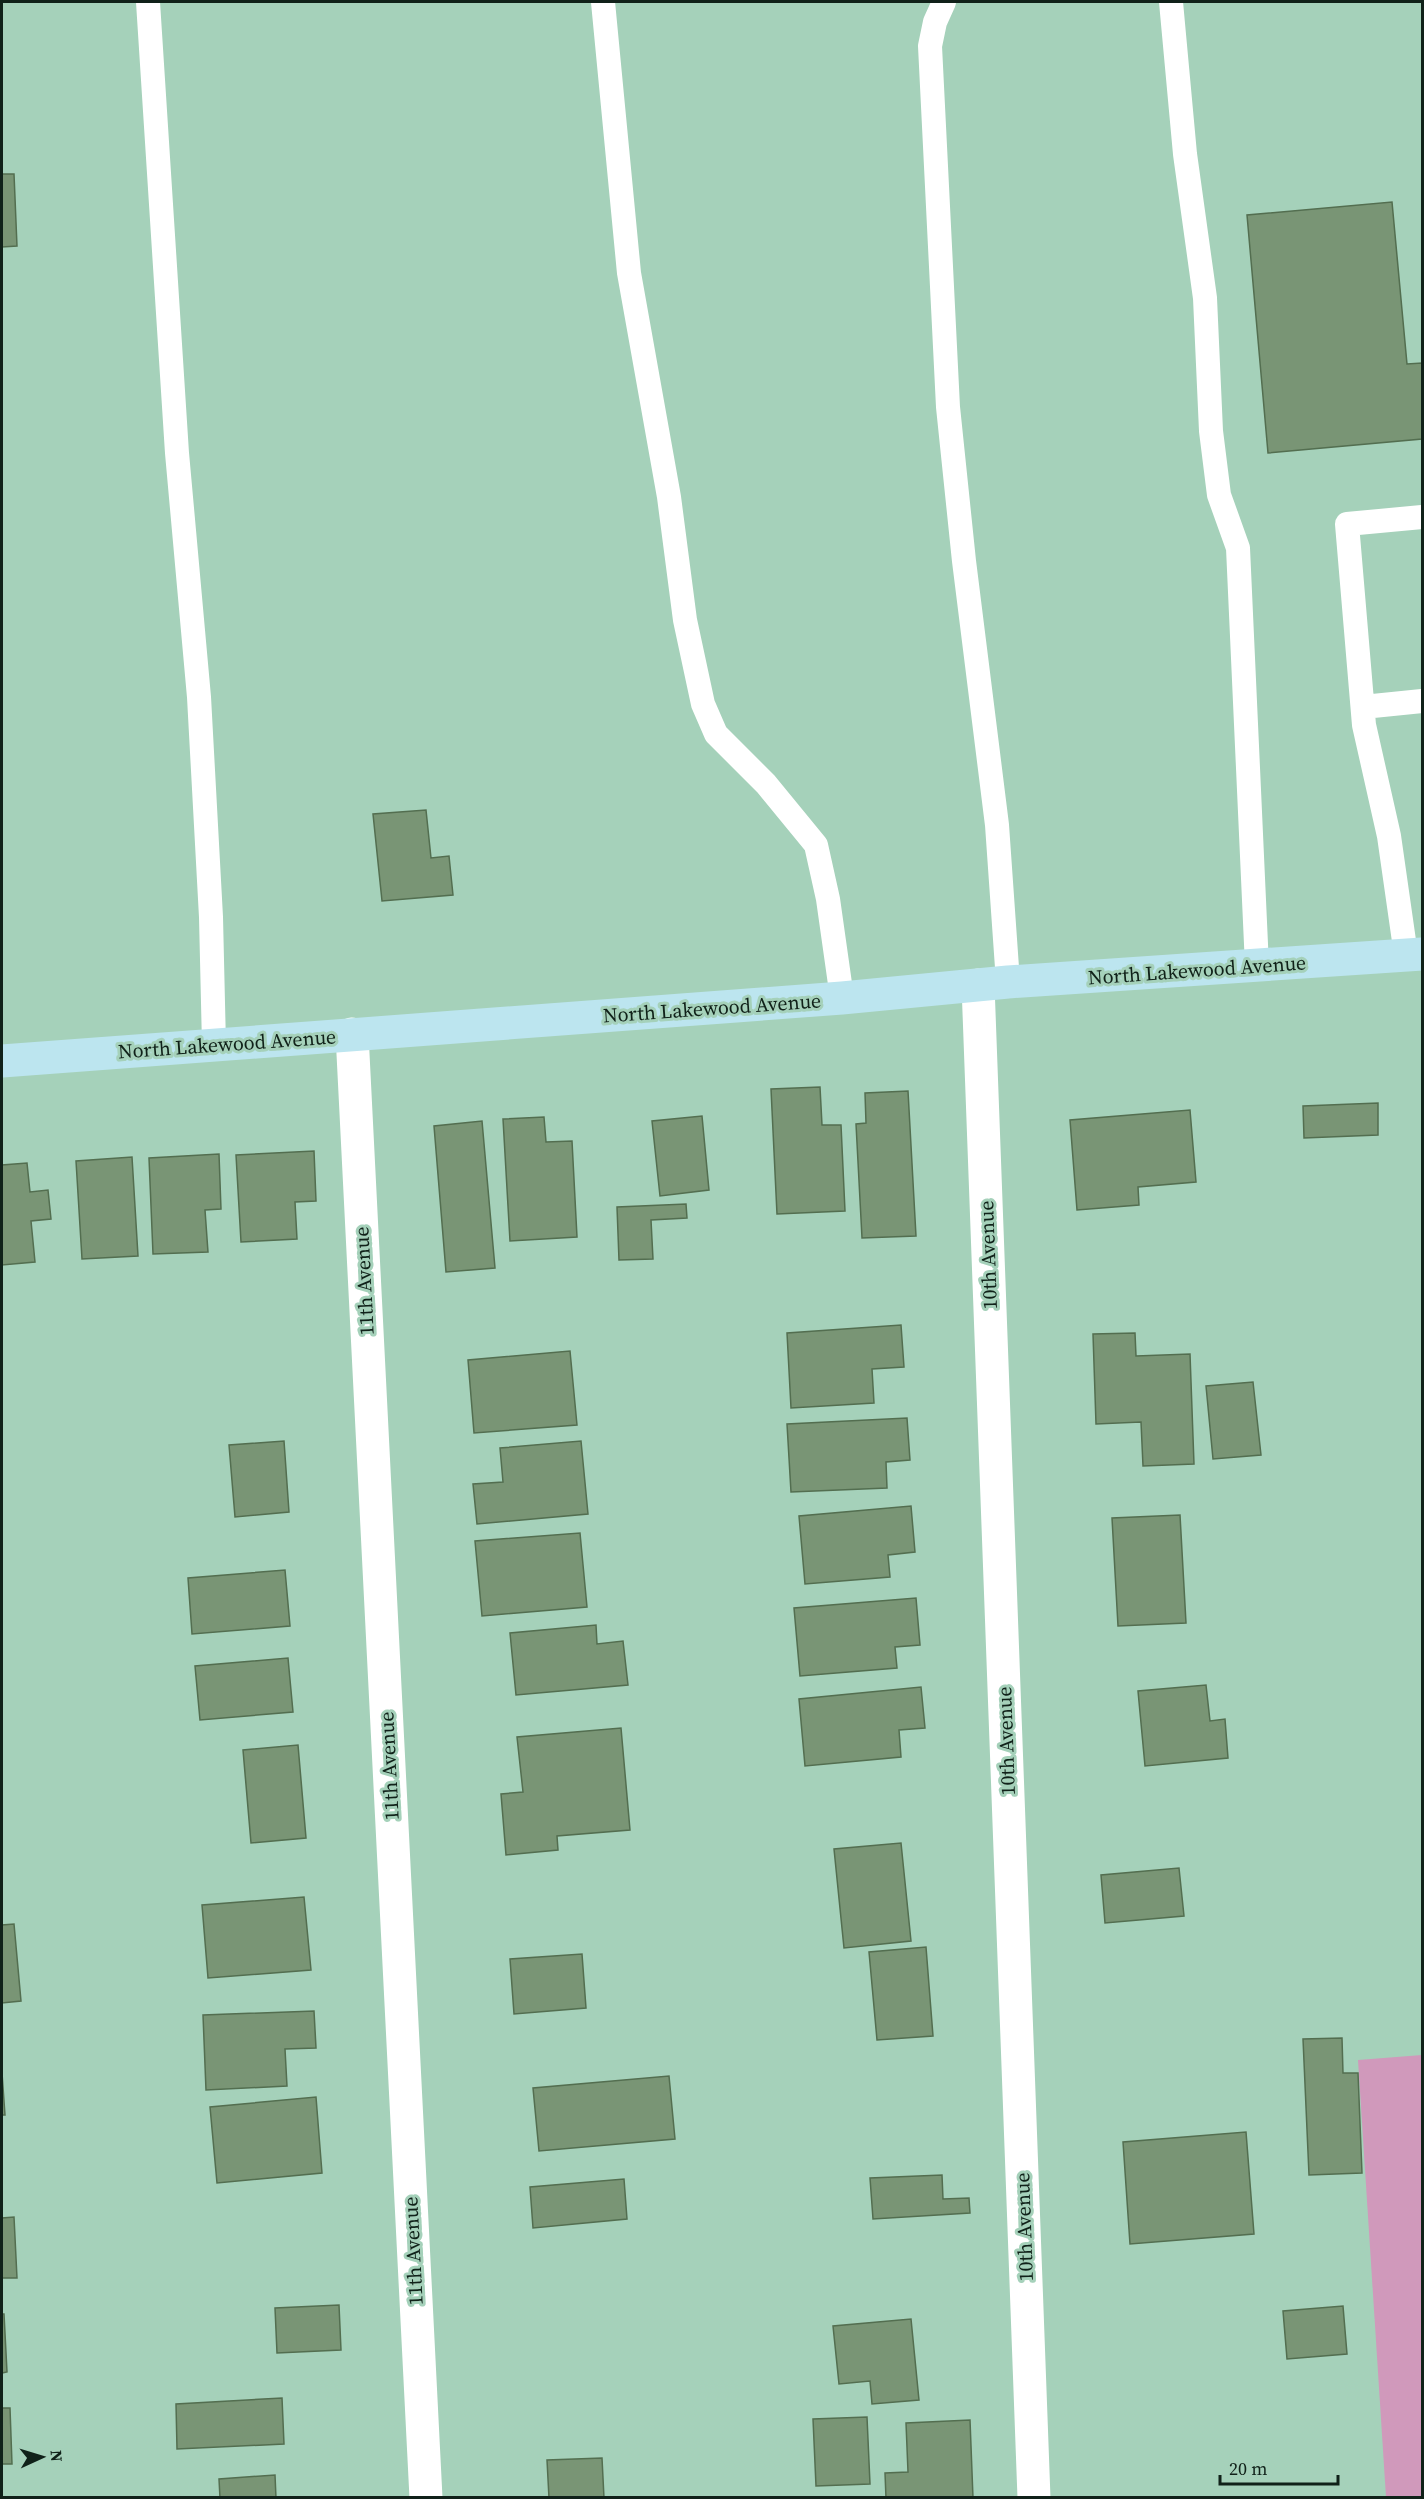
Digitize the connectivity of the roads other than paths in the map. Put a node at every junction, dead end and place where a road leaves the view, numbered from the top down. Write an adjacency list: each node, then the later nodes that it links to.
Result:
1 (148, 2): 13 (lane)
2 (603, 2): 11 (lane)
3 (944, 2): 10 (lane)
4 (1171, 2): 9 (lane)
5 (1422, 517): 7 (lane)
6 (1422, 700): 7 (lane)
7 (1363, 707): 8 (lane)
8 (1414, 954): 9 (street, North Lakewood Avenue)
9 (1257, 966): 10 (street, North Lakewood Avenue)
10 (993, 983): 11 (street, North Lakewood Avenue); 16 (street, 10th Avenue)
11 (842, 998): 12 (street, North Lakewood Avenue)
12 (352, 1034): 13 (street, North Lakewood Avenue); 15 (street, 11th Avenue)
13 (214, 1045): 14 (street, North Lakewood Avenue)
14 (2, 1061)
15 (426, 2498)
16 (1034, 2498)

